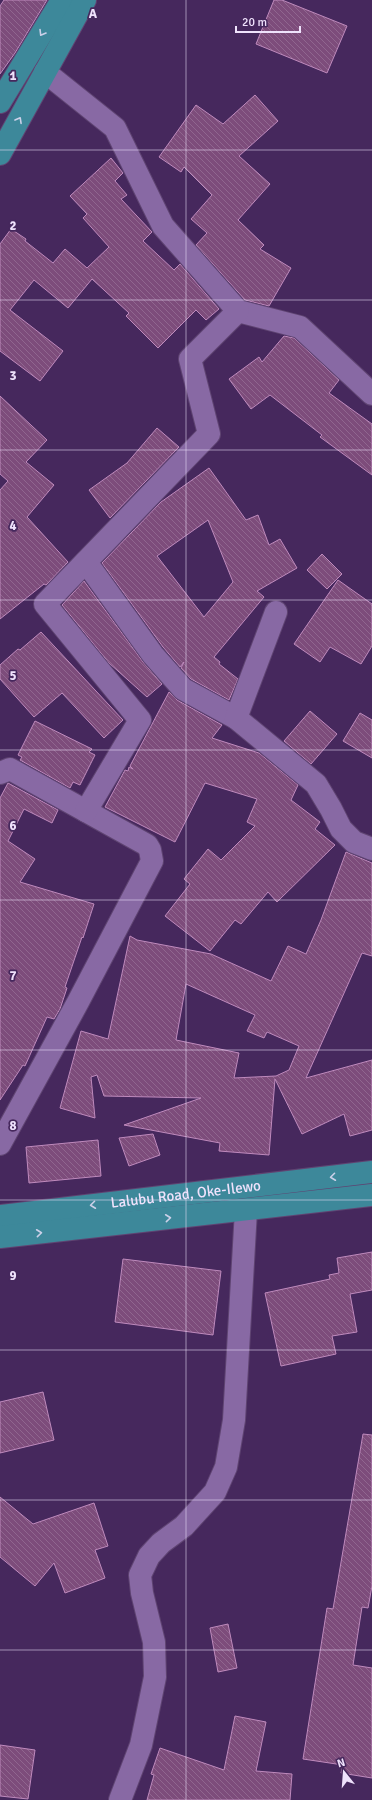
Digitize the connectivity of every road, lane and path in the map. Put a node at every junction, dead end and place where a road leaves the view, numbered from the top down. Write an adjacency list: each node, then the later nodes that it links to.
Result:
1 (62, 0): 4 (main road, one-way to 4)
2 (85, 0): 3 (main road)
3 (45, 72): 5 (main road, one-way to 3); 6 (street)
4 (0, 102)
5 (0, 154)
6 (238, 311): 7 (street); 8 (street)
7 (372, 394)
8 (86, 562): 10 (street); 12 (street)
9 (276, 612): 10 (street)
10 (236, 718): 13 (street)
11 (0, 773): 12 (street)
12 (86, 811): 14 (street)
13 (372, 849)
14 (0, 1144)
15 (372, 1172): 18 (main road, Lalubu Road, Oke-Ilewo, one-way to 18)
16 (372, 1196): 17 (main road, Lalubu Road, Oke-Ilewo)
17 (246, 1210): 19 (main road, Lalubu Road, Oke-Ilewo, one-way to 17); 20 (street)
18 (0, 1216)
19 (0, 1237)
20 (120, 1800)

